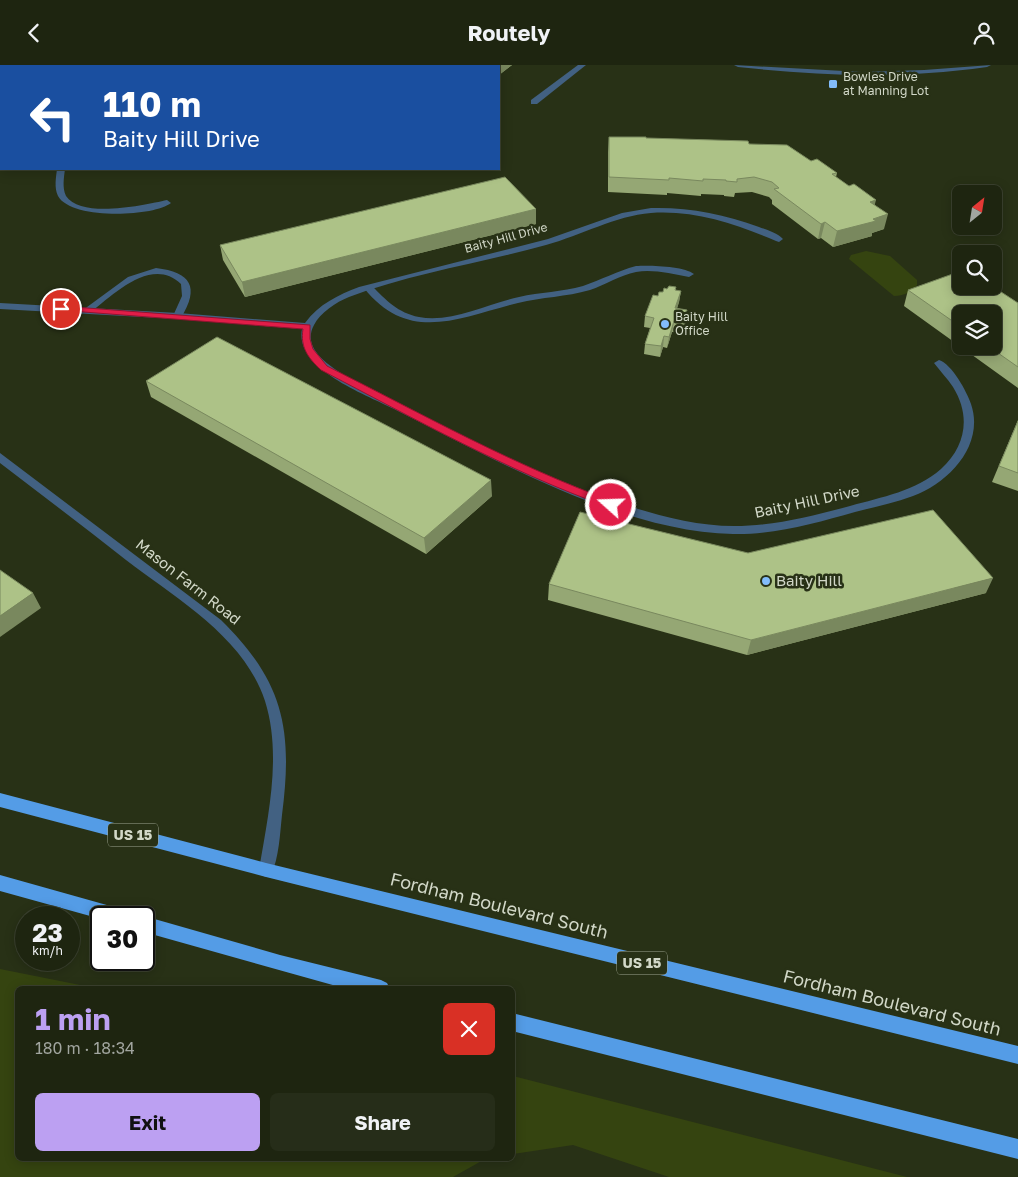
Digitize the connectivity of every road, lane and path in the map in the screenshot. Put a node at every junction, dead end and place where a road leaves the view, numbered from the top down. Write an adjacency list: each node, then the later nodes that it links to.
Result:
1 (582, 65): 4 (street)
2 (738, 65): 3 (street)
3 (987, 65)
4 (534, 102)
5 (61, 170): 6 (street)
6 (167, 203)
7 (779, 239): 9 (street, Baity Hill Drive)
8 (689, 275): 9 (street)
9 (369, 288): 13 (street, Baity Hill Drive)
10 (0, 306): 11 (street)
11 (88, 311): 12 (street); 12 (street)
12 (178, 316): 13 (street)
13 (307, 326): 14 (street, Baity Hill Drive)
14 (939, 363)
15 (0, 457): 17 (street, Mason Farm Road)
16 (0, 800): 17 (highway, Fordham Boulevard South / US 15)
17 (266, 871): 23 (highway, Fordham Boulevard South / US 15)
18 (0, 883): 19 (highway)
19 (90, 908)
20 (155, 927): 21 (highway)
21 (369, 986)
22 (515, 1023): 24 (highway)
23 (1018, 1055)
24 (1018, 1149)

